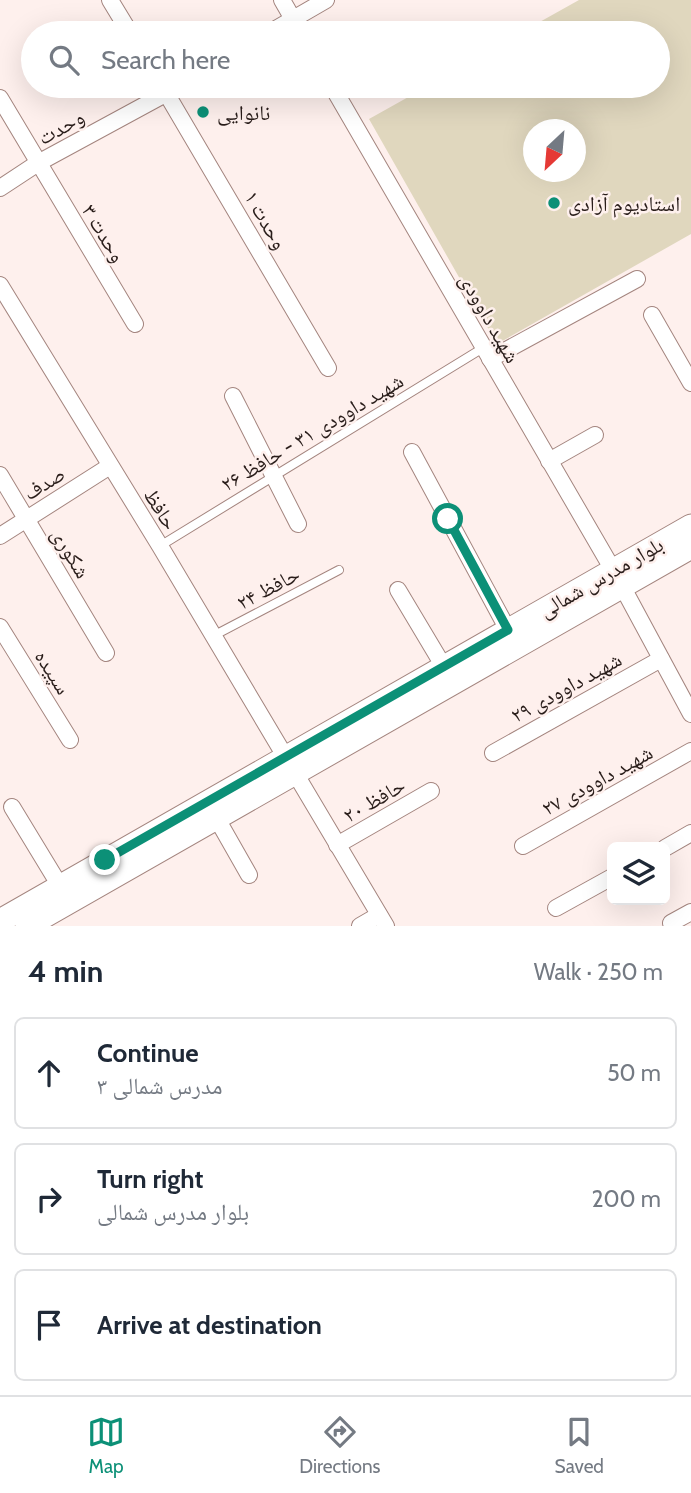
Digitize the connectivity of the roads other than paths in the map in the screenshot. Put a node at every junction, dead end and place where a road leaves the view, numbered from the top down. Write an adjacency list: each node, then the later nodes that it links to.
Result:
1 (110, 0): 4 (street)
2 (282, 0): 5 (street)
3 (326, 0): 6 (street)
4 (123, 21)
5 (294, 21)
6 (303, 21)
7 (0, 98): 11 (street, وحدت ۳)
8 (152, 98): 11 (street, وحدت)
9 (176, 98): 18 (street, وحدت ۱)
10 (339, 98): 17 (street, شهید داوودی)
11 (38, 163): 12 (street, وحدت); 16 (street, وحدت ۳)
12 (0, 188)
13 (637, 279): 17 (street)
14 (0, 285): 24 (street, حافظ)
15 (652, 316): 19 (street)
16 (135, 324)
17 (486, 354): 23 (street, شهید داوودی); 26 (lane, شهید داوودی ۳۱ - حافظ ۲۶)
18 (328, 368)
19 (691, 383)
20 (233, 396): 26 (street)
21 (595, 435): 23 (street)
22 (411, 452): 37 (street)
23 (549, 461): 34 (street, شهید داوودی)
24 (110, 466): 27 (street, صدف); 31 (street, حافظ)
25 (0, 474): 27 (street, شکوری)
26 (273, 476): 28 (street); 31 (lane, شهید داوودی ۳۱ - حافظ ۲۶)
27 (27, 519): 30 (street, صدف); 39 (street, شکوری)
28 (298, 524)
29 (691, 526): 34 (main road, بلوار مدرس شمالی)
30 (0, 536)
31 (160, 546): 38 (street, حافظ)
32 (691, 547): 34 (main road, بلوار مدرس شمالی)
33 (339, 570): 38 (lane, حافظ ۲۴)
34 (617, 578): 37 (main road, بلوار مدرس شمالی); 40 (street, شهید داوودی); 46 (main road, بلوار مدرس شمالی)
35 (398, 590): 41 (street)
36 (0, 627): 43 (street, سپیده)
37 (508, 630): 41 (main road, بلوار مدرس شمالی)
38 (213, 636): 46 (street, حافظ)
39 (106, 653)
40 (661, 659): 42 (street, شهید داوودی); 45 (street, شهید داوودی ۲۹)
41 (444, 667): 46 (main road, بلوار مدرس شمالی)
42 (691, 714)
43 (70, 740)
44 (691, 751): 53 (street, شهید داوودی ۲۷)
45 (493, 753)
46 (288, 765): 49 (main road, بلوار مدرس شمالی); 51 (street, حافظ); 56 (main road, بلوار مدرس شمالی)
47 (431, 791): 51 (street, حافظ ۲۰)
48 (12, 807): 56 (street)
49 (216, 817): 54 (street); 62 (main road, بلوار مدرس شمالی)
50 (691, 833): 52 (street)
51 (337, 845): 59 (street, حافظ)
52 (670, 845)
53 (523, 846)
54 (249, 875)
55 (607, 880): 57 (street)
56 (60, 886): 60 (main road, بلوار مدرس شمالی)
57 (556, 908)
58 (691, 912): 61 (street)
59 (383, 920): 63 (street)
60 (0, 921)
61 (671, 922)
62 (38, 923)
63 (360, 926)

